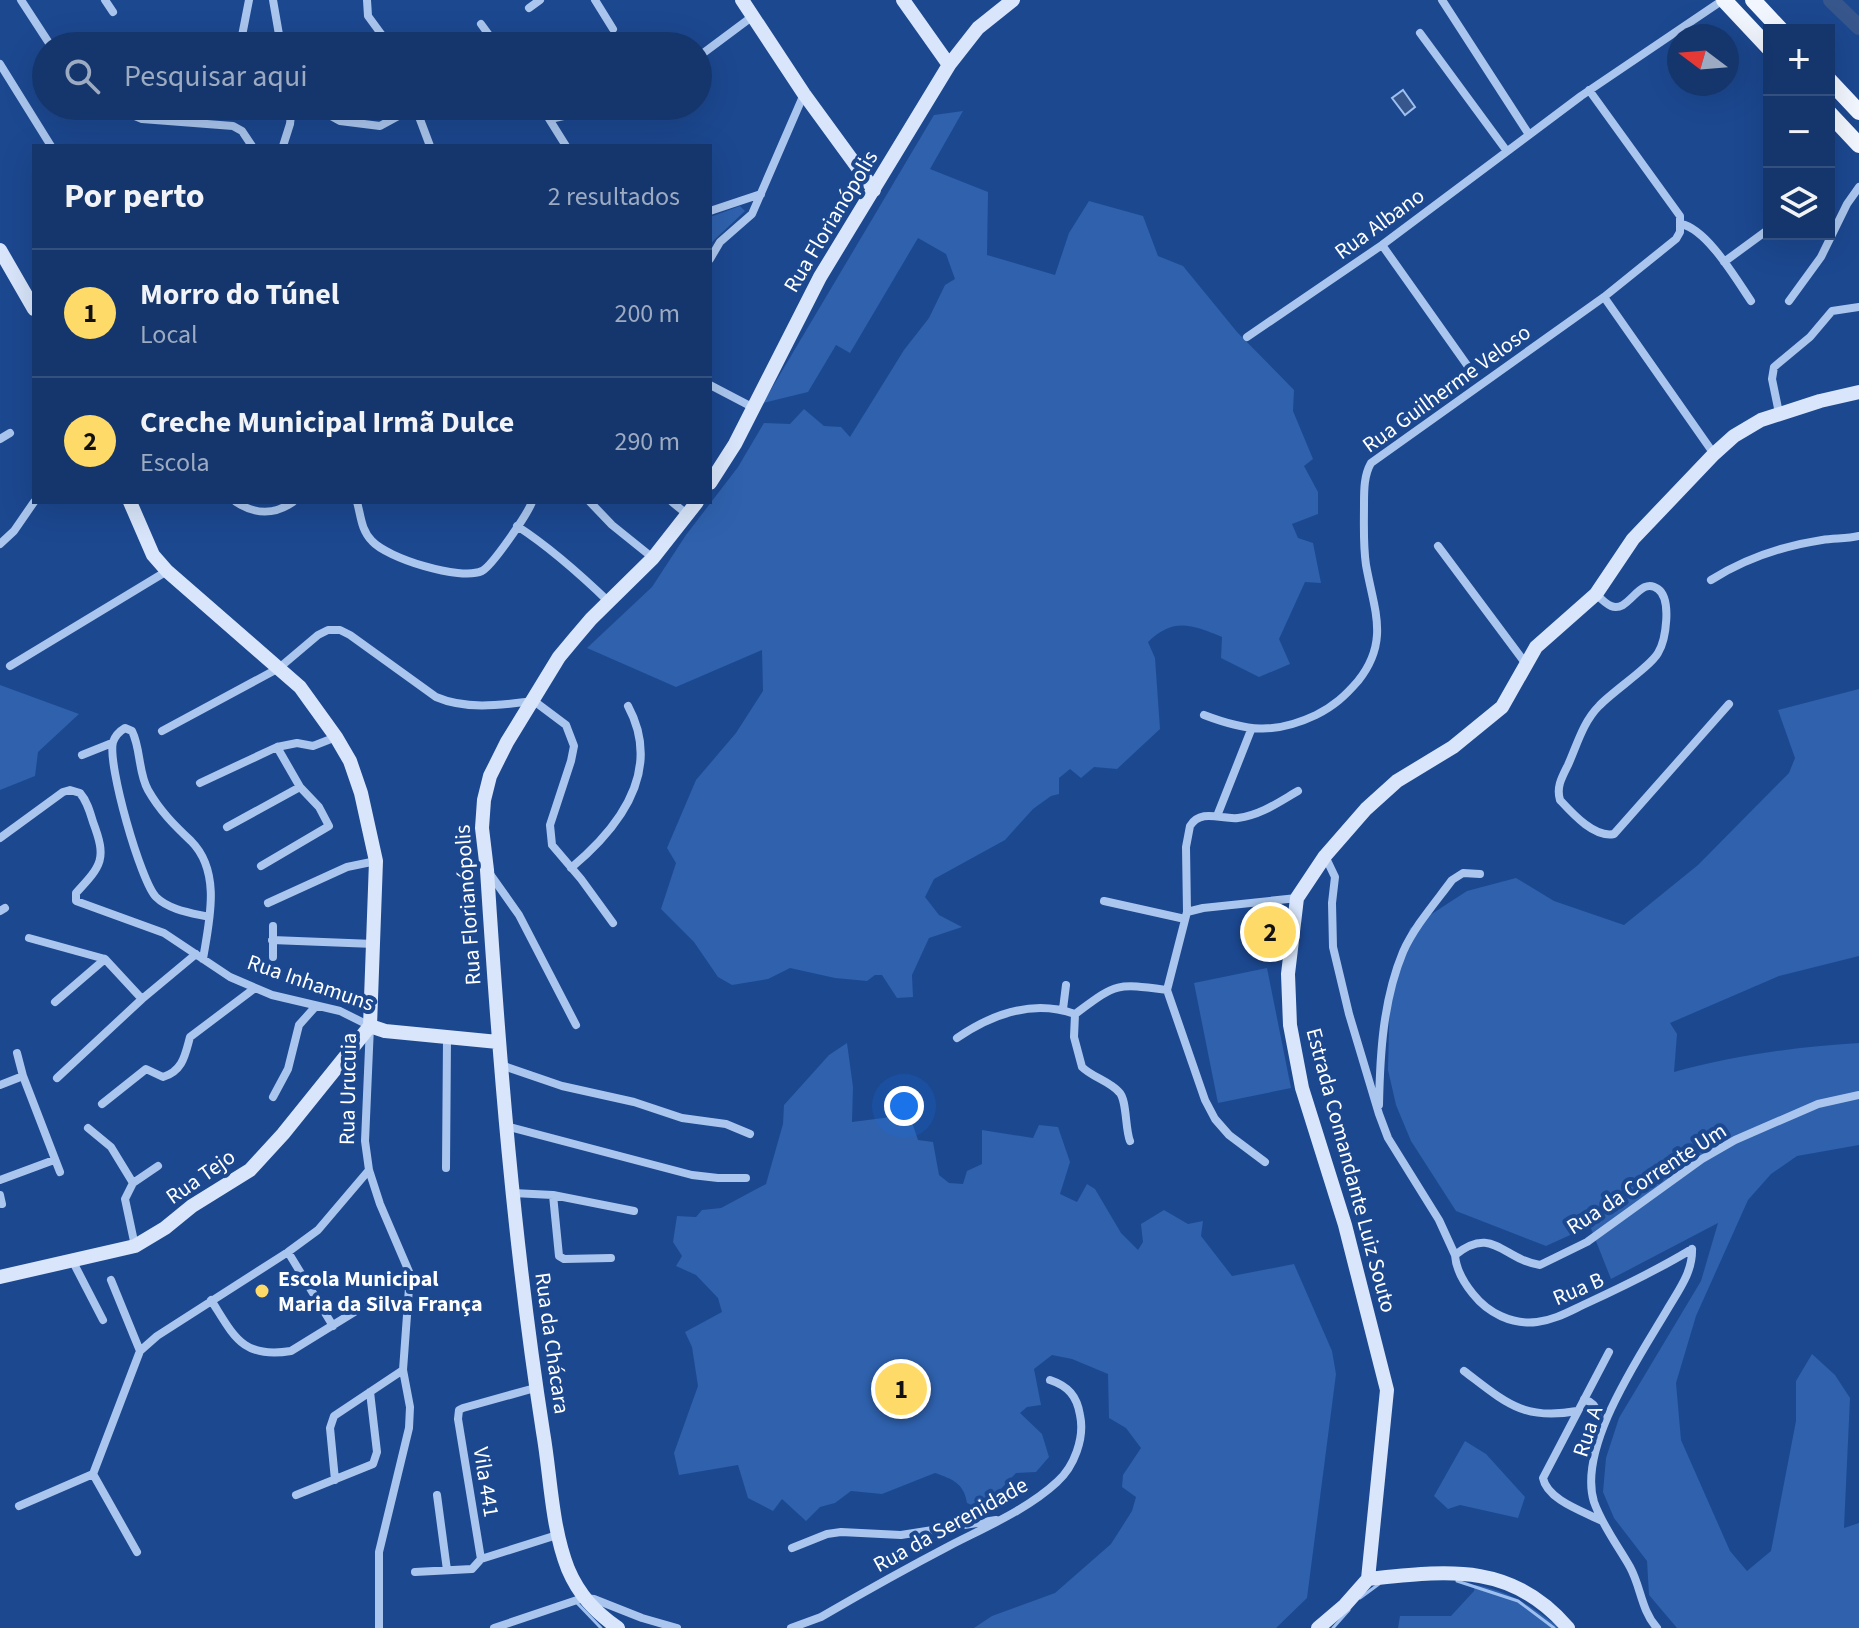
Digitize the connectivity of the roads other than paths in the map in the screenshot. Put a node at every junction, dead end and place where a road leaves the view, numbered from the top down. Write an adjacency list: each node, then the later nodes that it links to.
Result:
1 (21, 0): 20 (street)
2 (105, 0): 15 (street)
3 (249, 0): 21 (street)
4 (273, 0): 22 (street)
5 (367, 0): 23 (street)
6 (540, 0): 14 (street)
7 (595, 0): 19 (street)
8 (742, 0): 16 (street)
9 (903, 0): 29 (street)
10 (1013, 0): 29 (street, Rua Florianópolis)
11 (1442, 0): 43 (street)
12 (1753, 0): 18 (main road)
13 (1729, 3): 26 (main road); 31 (street, Rua Albano)
14 (529, 8)
15 (113, 12)
16 (753, 16): 27 (street); 32 (street)
17 (481, 24): 24 (street)
18 (1775, 24)
19 (613, 29)
20 (42, 32)
21 (243, 32)
22 (279, 32)
23 (380, 32)
24 (487, 32)
25 (1420, 33): 50 (street)
26 (1763, 41)
27 (712, 47)
28 (0, 64): 34 (street)
29 (949, 65): 52 (street, Rua Florianópolis)
30 (1835, 86): 33 (main road)
31 (1589, 90): 43 (street, Rua Albano); 55 (street)
32 (804, 94): 52 (street); 53 (street)
33 (1859, 112)
34 (32, 115)
35 (1835, 119): 49 (main road)
36 (35, 120): 44 (street)
37 (147, 120): 45 (street)
38 (290, 120): 46 (street)
39 (338, 120): 40 (street)
40 (391, 120)
41 (420, 120): 47 (street)
42 (551, 120): 48 (street)
43 (1528, 133): 50 (street, Rua Albano)
44 (50, 144)
45 (248, 144)
46 (284, 144)
47 (429, 144)
48 (565, 144)
49 (1859, 145)
50 (1506, 150): 57 (street, Rua Albano)
51 (1859, 187): 63 (street)
52 (874, 190): 70 (street, Rua Florianópolis)
53 (761, 194): 54 (street); 59 (street)
54 (712, 210)
55 (1681, 224): 60 (street); 61 (street, Rua Guilherme Veloso)
56 (1763, 233): 60 (street)
57 (1382, 245): 66 (street, Rua Albano); 67 (street)
58 (0, 250): 64 (street)
59 (712, 256)
60 (1724, 262): 62 (street)
61 (1604, 297): 74 (street); 100 (street, Rua Guilherme Veloso)
62 (1751, 301)
63 (1789, 301)
64 (32, 306)
65 (1859, 307): 71 (street)
66 (1247, 337)
67 (1467, 365)
68 (712, 386): 70 (street)
69 (1859, 392): 71 (street, Estrada Comandante Luiz Souto)
70 (754, 408): 75 (street, Rua Florianópolis)
71 (1779, 413): 74 (street, Estrada Comandante Luiz Souto)
72 (10, 433): 73 (street)
73 (0, 439)
74 (1714, 454): 91 (street, Estrada Comandante Luiz Souto)
75 (715, 467)
76 (33, 504): 86 (street)
77 (131, 504): 89 (street, Rua Urucuia)
78 (239, 504): 79 (street)
79 (288, 504)
80 (357, 504): 84 (street)
81 (531, 504): 84 (street)
82 (592, 504): 88 (street)
83 (692, 508): 88 (street, Rua Florianópolis)
84 (517, 526): 92 (street)
85 (1859, 536): 90 (street)
86 (0, 544)
87 (1438, 546): 93 (street)
88 (653, 558): 92 (street, Rua Florianópolis)
89 (167, 571): 94 (street); 95 (street, Rua Urucuia)
90 (1711, 580)
91 (1596, 594): 93 (street, Estrada Comandante Luiz Souto); 97 (street)
92 (610, 603): 96 (street, Rua Florianópolis)
93 (1527, 664): 112 (street, Estrada Comandante Luiz Souto)
94 (10, 666)
95 (279, 668): 96 (street); 101 (street); 102 (street, Rua Urucuia)
96 (534, 701): 115 (street); 116 (street, Rua Florianópolis)
97 (1729, 704)
98 (628, 706): 115 (street)
99 (1204, 715): 100 (street, Rua Guilherme Veloso)
100 (1251, 730): 109 (street)
101 (162, 731)
102 (336, 737): 104 (street); 113 (street, Rua Urucuia)
103 (112, 743): 105 (street); 122 (street); 122 (street)
104 (277, 747): 106 (street); 107 (street)
105 (82, 755)
106 (200, 783)
107 (300, 787): 110 (street); 114 (street)
108 (1298, 791): 109 (street)
109 (1217, 816): 121 (street)
110 (227, 827)
111 (0, 838): 128 (street, Rua Inhamuns)
112 (1325, 856): 118 (street, Estrada Comandante Luiz Souto); 152 (street)
113 (376, 861): 120 (street); 127 (street, Rua Urucuia)
114 (261, 866)
115 (571, 868): 123 (street)
116 (487, 870): 139 (street); 143 (street, Rua Florianópolis)
117 (1480, 874): 152 (street)
118 (1297, 898): 121 (street); 204 (street, Estrada Comandante Luiz Souto)
119 (1104, 901): 121 (street)
120 (268, 903)
121 (1186, 916): 133 (street)
122 (209, 917): 128 (street)
123 (613, 923)
124 (273, 926): 126 (street)
125 (29, 938): 130 (street)
126 (272, 940): 127 (street); 129 (street)
127 (375, 944): 140 (street, Rua Urucuia)
128 (200, 956): 132 (street, Rua Inhamuns); 134 (street)
129 (273, 957)
130 (105, 959): 134 (street); 135 (street)
131 (1066, 985): 137 (street)
132 (255, 988): 136 (street, Rua Inhamuns); 151 (street)
133 (1167, 990): 138 (street); 158 (street)
134 (142, 999): 147 (street)
135 (55, 1002)
136 (316, 1006): 140 (street, Rua Inhamuns); 150 (street)
137 (1063, 1009): 138 (street); 142 (street)
138 (1075, 1014): 156 (street)
139 (576, 1025)
140 (370, 1026): 141 (street, Rua Inhamuns); 161 (street, Rua Urucuia); 169 (street, Rua Tejo)
141 (447, 1038): 143 (street, Rua Inhamuns); 160 (street)
142 (957, 1038)
143 (498, 1042): 145 (street, Rua da Chácara)
144 (17, 1053): 146 (street)
145 (500, 1064): 153 (street, Rua da Chácara); 155 (street)
146 (23, 1076): 148 (street); 157 (street)
147 (57, 1078)
148 (0, 1085)
149 (1859, 1095): 172 (street, Rua da Corrente Um)
150 (273, 1097)
151 (102, 1104)
152 (1379, 1114): 172 (street)
153 (506, 1126): 163 (street); 166 (street, Rua da Chácara)
154 (88, 1128): 165 (street)
155 (750, 1134)
156 (1130, 1141)
157 (54, 1160): 162 (street); 164 (street)
158 (1265, 1162)
159 (158, 1166): 165 (street)
160 (446, 1168)
161 (369, 1170): 171 (street); 183 (street, Rua Urucuia)
162 (60, 1172)
163 (746, 1178)
164 (0, 1180)
165 (133, 1183): 169 (street)
166 (513, 1193): 167 (street); 186 (street, Rua da Chácara)
167 (553, 1195): 168 (street); 173 (street)
168 (634, 1211)
169 (135, 1246): 174 (street, Rua Tejo)
170 (1692, 1249): 172 (street, Rua B); 190 (street, Rua A)
171 (288, 1252): 178 (street); 180 (street)
172 (1455, 1255)
173 (611, 1258)
174 (72, 1260): 175 (street, Rua Tejo); 179 (street)
175 (0, 1277)
176 (111, 1280): 181 (street)
177 (377, 1298): 180 (street)
178 (211, 1300): 180 (street); 181 (street)
179 (103, 1320)
180 (333, 1326)
181 (140, 1351): 191 (street)
182 (1609, 1352): 188 (street)
183 (403, 1370): 187 (street); 207 (street, Rua Urucuia)
184 (1464, 1371): 189 (street)
185 (1050, 1380): 196 (street, Rua da Serenidade)
186 (535, 1388): 198 (street, Rua da Chácara); 201 (street, Vila 441)
187 (370, 1392): 192 (street); 192 (street)
188 (1584, 1399): 189 (street); 190 (street)
189 (1577, 1411): 197 (street)
190 (1596, 1450): 197 (street, Rua A)
191 (93, 1474): 195 (street); 200 (street)
192 (335, 1480): 193 (street)
193 (296, 1495)
194 (437, 1495): 202 (street)
195 (19, 1506)
196 (1001, 1519): 199 (street); 211 (street, Rua da Serenidade)
197 (1603, 1522): 214 (street, Rua A)
198 (557, 1535): 201 (street); 205 (street, Rua da Chácara)
199 (792, 1548)
200 (137, 1552)
201 (481, 1559): 202 (street)
202 (447, 1570): 203 (street)
203 (415, 1572)
204 (1368, 1579): 212 (street); 213 (street)
205 (583, 1598): 206 (street); 209 (street, Rua da Chácara); 210 (street)
206 (530, 1623): 208 (street)
207 (379, 1628)
208 (495, 1628)
209 (618, 1628)
210 (677, 1628)
211 (791, 1628)
212 (1318, 1628)
213 (1568, 1628)
214 (1657, 1628)

